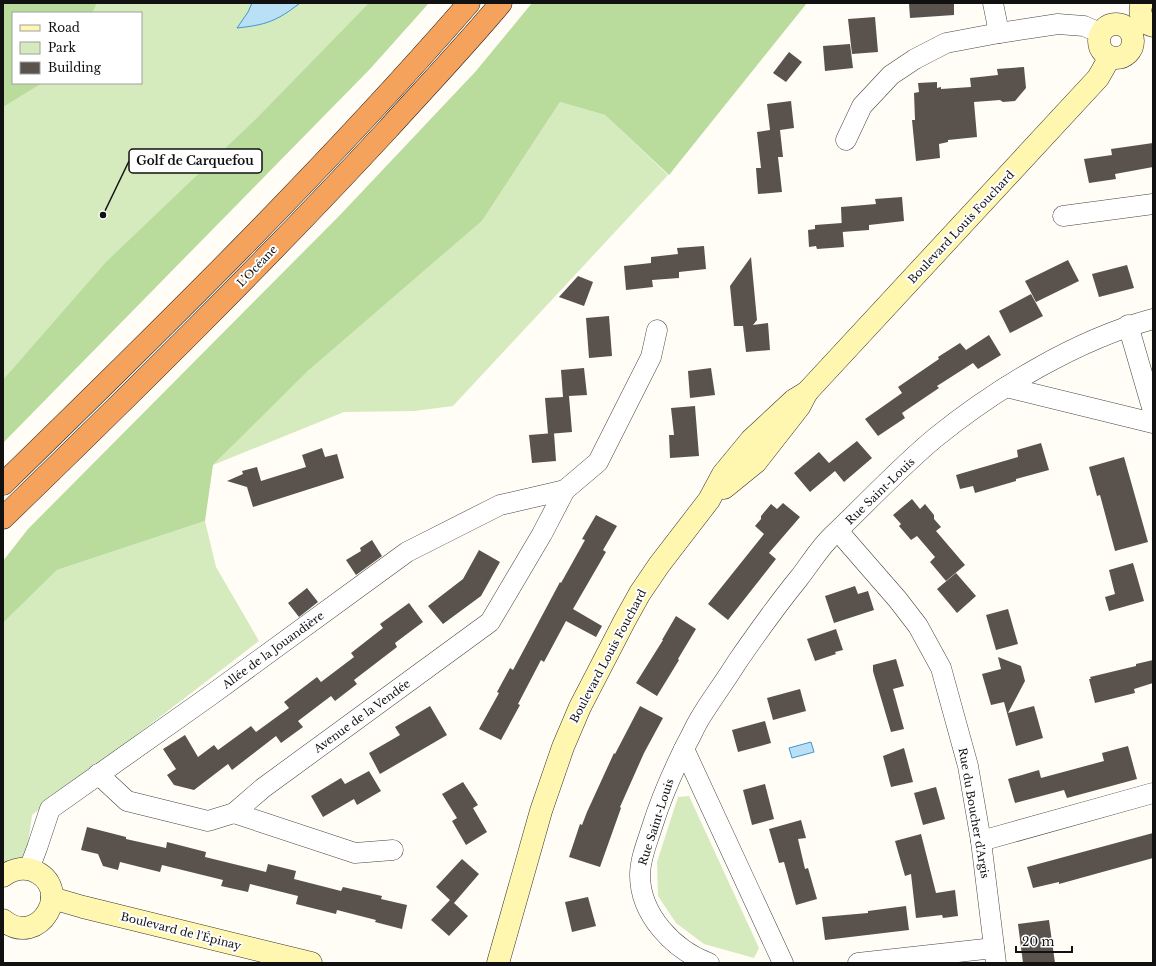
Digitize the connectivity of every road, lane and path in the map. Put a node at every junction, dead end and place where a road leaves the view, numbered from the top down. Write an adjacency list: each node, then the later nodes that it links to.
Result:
1 (469, 3): 21 (highway)
2 (501, 3): 23 (highway, L’Océane)
3 (993, 3): 8 (street)
4 (1141, 5): 5 (main road); 6 (main road)
5 (1119, 24): 9 (main road); 10 (main road)
6 (1153, 26)
7 (1153, 30): 10 (main road)
8 (999, 33): 9 (street); 12 (street)
9 (1100, 34): 11 (main road)
10 (1134, 44): 11 (main road)
11 (1110, 57): 34 (main road, Boulevard Louis Fouchard)
12 (846, 140)
13 (1153, 204): 14 (street)
14 (1063, 216)
15 (1153, 319): 16 (street, Rue Saint-Louis)
16 (1128, 326): 18 (street, Rue Saint-Louis); 19 (street)
17 (656, 330): 22 (street)
18 (1006, 387): 20 (street); 24 (street, Rue Saint-Louis)
19 (1153, 411)
20 (1153, 423)
21 (3, 484)
22 (565, 490): 26 (street, Allée de la Jouandière); 28 (street, Avenue de la Vendée)
23 (3, 518)
24 (838, 531): 25 (street, Rue Saint-Louis); 29 (street, Rue du Boucher d'Argis)
25 (684, 749): 40 (street, Rue Saint-Louis); 41 (street)
26 (98, 774): 28 (street, Avenue de la Vendée); 31 (street, Allée de la Jouandière)
27 (1153, 793): 29 (street)
28 (234, 813): 30 (street)
29 (981, 841): 36 (street, Rue du Boucher d'Argis)
30 (393, 850)
31 (29, 869): 32 (main road); 33 (main road)
32 (3, 876)
33 (52, 898): 35 (main road); 37 (main road, Boulevard de l'Épinay)
34 (510, 919): 38 (main road, Boulevard Louis Fouchard); 39 (main road, Boulevard Louis Fouchard)
35 (3, 920)
36 (996, 956): 42 (street)
37 (311, 963)
38 (498, 963)
39 (512, 963)
40 (709, 963)
41 (783, 963)
42 (858, 963)

